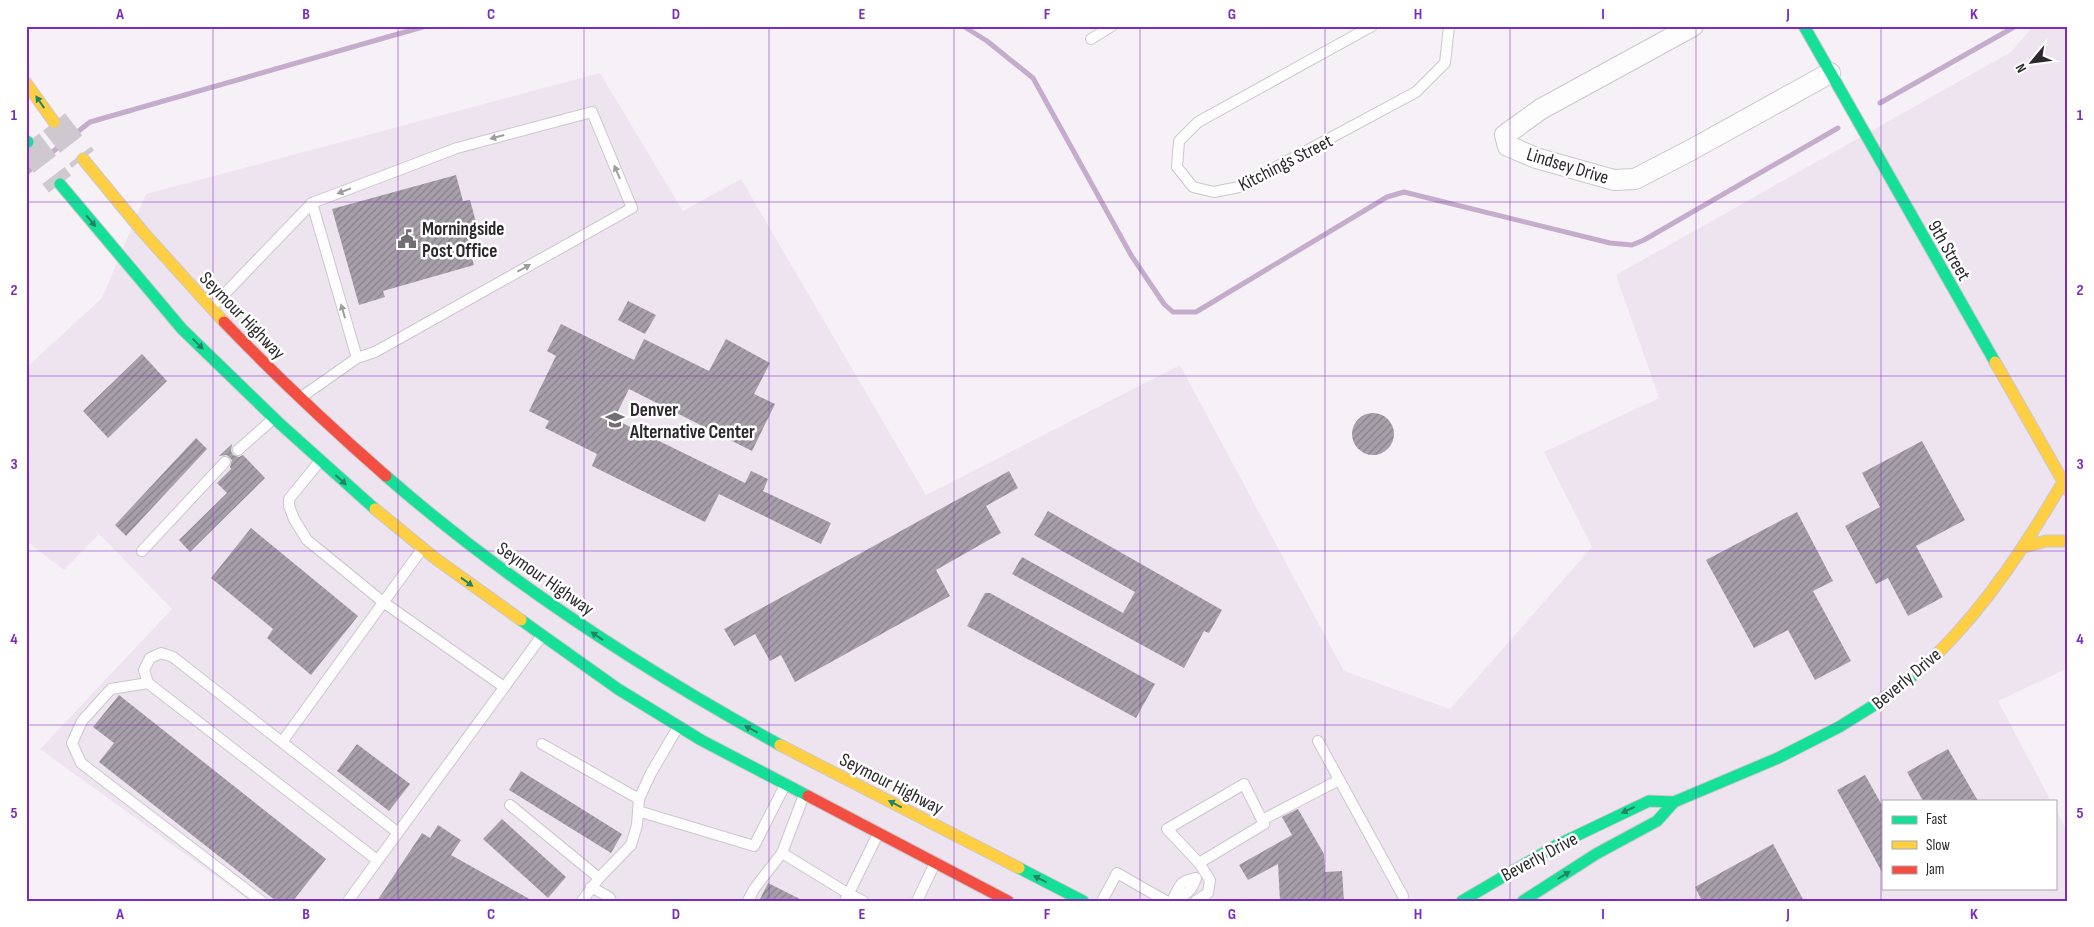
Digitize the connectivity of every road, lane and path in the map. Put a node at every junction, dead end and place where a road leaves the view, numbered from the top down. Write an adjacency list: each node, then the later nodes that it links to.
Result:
1 (1112, 26): 6 (lane)
2 (1372, 26): 3 (lane, Kitchings Street)
3 (1449, 26)
4 (1693, 26): 7 (street, Lindsey Drive)
5 (1804, 26): 7 (main road, 9th Street)
6 (1091, 39)
7 (1830, 73): 20 (main road, 9th Street)
8 (26, 82): 9 (main road, one-way to 8)
9 (54, 122)
10 (83, 159): 13 (main road, Seymour Highway)
11 (60, 184): 16 (main road, one-way to 16)
12 (312, 203): 13 (lane); 14 (lane, one-way to 12); 14 (lane, one-way to 12)
13 (207, 311): 15 (main road, Seymour Highway)
14 (357, 358): 15 (lane)
15 (296, 401): 21 (main road, Seymour Highway)
16 (277, 415): 17 (lane); 18 (main road)
17 (238, 450)
18 (320, 461): 22 (main road, one-way to 22); 27 (lane)
19 (225, 462): 26 (lane)
20 (2066, 481): 25 (main road, Beverly Drive)
21 (402, 501): 22 (main road); 63 (main road, Seymour Highway, one-way to 21)
22 (389, 521): 24 (main road)
23 (2068, 541): 25 (main road)
24 (422, 548): 27 (lane); 28 (main road, one-way to 28)
25 (2024, 548): 39 (main road, Beverly Drive)
26 (142, 551)
27 (383, 602): 30 (lane); 33 (lane)
28 (542, 636): 30 (lane); 31 (main road)
29 (148, 683): 33 (lane); 46 (lane); 56 (lane)
30 (504, 687): 43 (lane)
31 (679, 726): 36 (main road); 38 (lane)
32 (1318, 741): 35 (lane)
33 (282, 742): 43 (lane)
34 (542, 744): 38 (lane)
35 (1339, 780): 42 (lane); 51 (lane)
36 (785, 785): 37 (main road); 41 (lane)
37 (804, 794): 44 (main road); 45 (lane)
38 (639, 799): 41 (lane)
39 (1674, 802): 53 (main road, Beverly Drive, one-way to 53); 66 (main road, Beverly Drive, one-way to 39)
40 (510, 805): 49 (lane)
41 (638, 811): 49 (lane)
42 (1262, 820): 48 (lane); 48 (lane)
43 (397, 832): 46 (lane)
44 (878, 834): 47 (main road); 52 (lane)
45 (782, 853): 52 (lane); 60 (lane)
46 (377, 860): 57 (lane)
47 (935, 863): 54 (main road); 62 (lane)
48 (1200, 871): 55 (lane); 65 (lane)
49 (599, 878): 50 (lane)
50 (591, 887): 58 (lane); 59 (lane)
51 (1403, 896)
52 (847, 897): 61 (lane)
53 (1470, 899)
54 (1003, 900)
55 (1171, 900): 64 (lane)
56 (262, 901)
57 (348, 901)
58 (582, 901)
59 (612, 901)
60 (748, 901)
61 (863, 901)
62 (917, 901)
63 (1083, 901)
64 (1102, 901)
65 (1196, 901)
66 (1523, 901)

